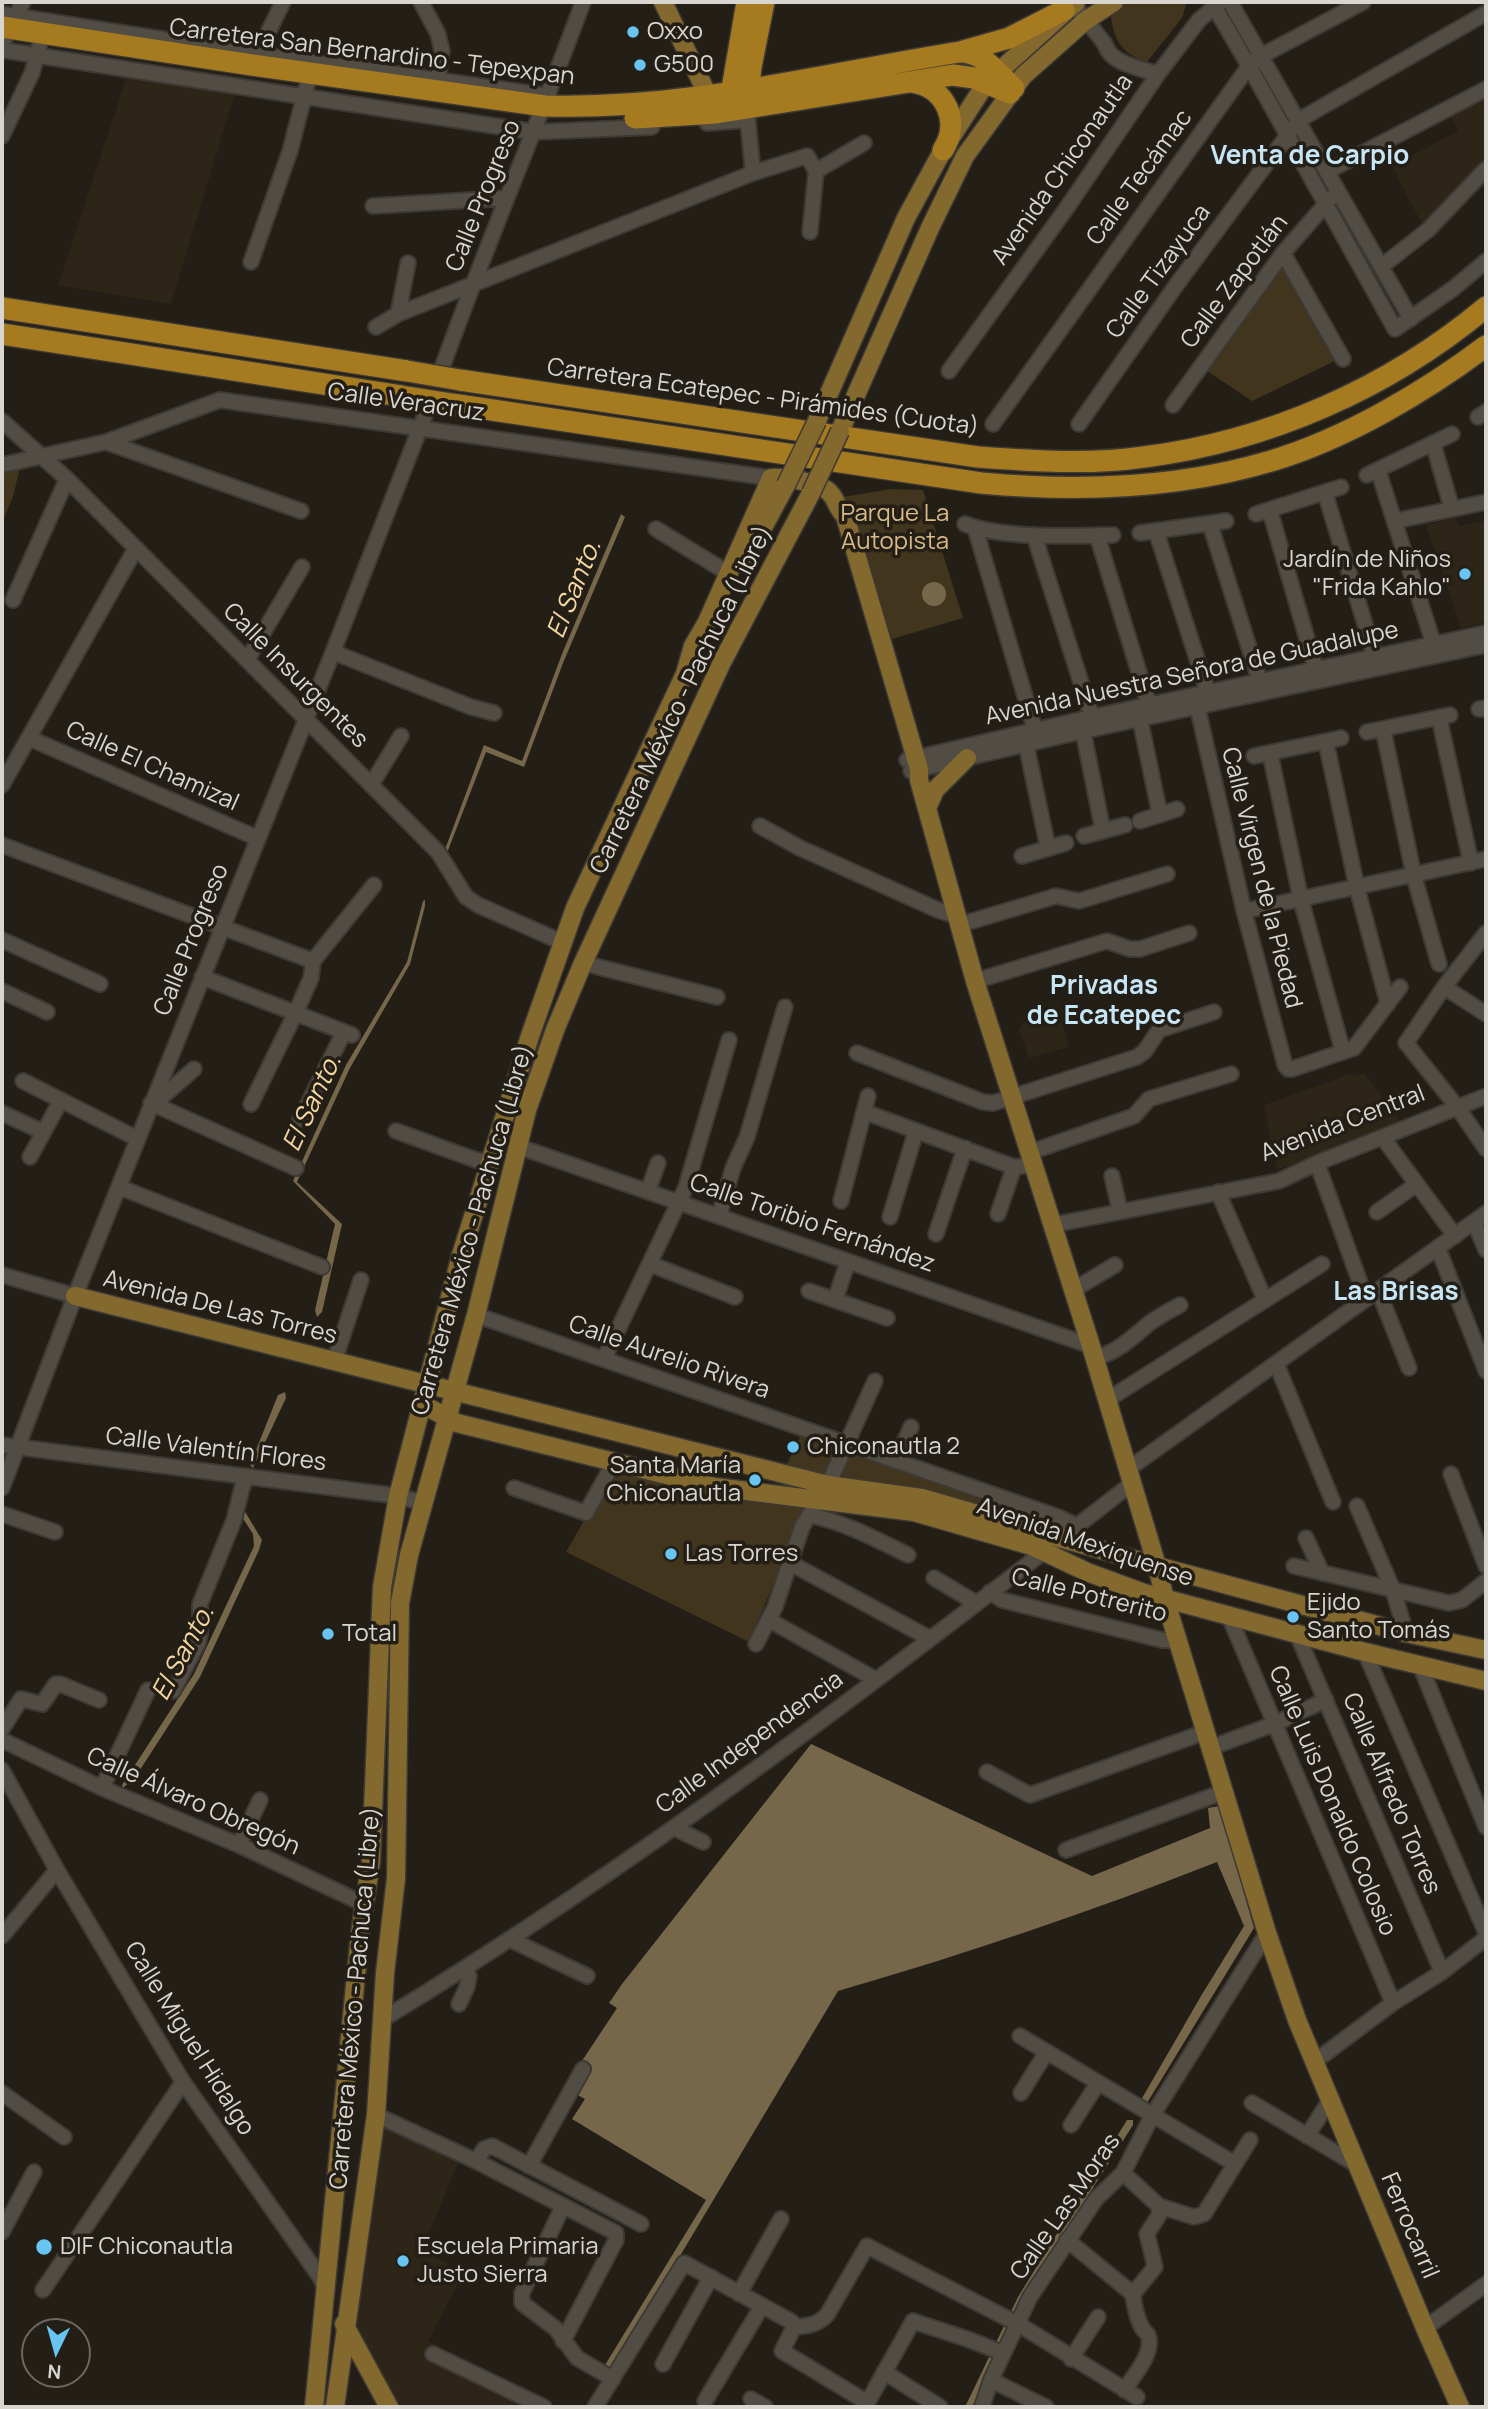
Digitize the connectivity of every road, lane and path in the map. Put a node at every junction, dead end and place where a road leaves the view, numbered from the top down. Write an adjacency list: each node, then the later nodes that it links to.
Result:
1 (23, 2): 15 (street)
2 (283, 2): 19 (street)
3 (421, 2): 24 (street)
4 (583, 2): 30 (street, Calle Progreso)
5 (663, 2): 28 (main road)
6 (747, 2): 29 (highway)
7 (764, 2): 29 (highway)
8 (1114, 2): 14 (main road, Carretera México - Pachuca (Libre))
9 (1230, 2): 18 (street)
10 (1363, 2): 18 (street, Calle Tecámac)
11 (1218, 4): 20 (street); 21 (street, Avenida Chiconautla)
12 (1071, 5): 14 (street); 17 (highway, Carretera San Bernardino - Tepexpan); 22 (main road, Carretera México - Pachuca (Libre))
13 (1486, 13): 31 (street, Calle Tizayuca)
14 (1085, 20): 21 (street); 26 (main road, Carretera México - Pachuca (Libre))
15 (5, 30): 16 (highway, Carretera San Bernardino - Tepexpan); 19 (highway, Carretera San Bernardino - Tepexpan)
16 (39, 50): 27 (highway, Carretera San Bernardino - Tepexpan); 33 (street)
17 (960, 52): 22 (highway); 29 (highway, Carretera San Bernardino - Tepexpan)
18 (1261, 55): 20 (street, Calle Tecámac); 31 (street)
19 (255, 60): 24 (highway, Carretera San Bernardino - Tepexpan)
20 (1249, 66): 32 (street); 64 (street, Calle Tecámac)
21 (1161, 70): 60 (street, Avenida Chiconautla)
22 (991, 77): 23 (highway, Carretera San Bernardino - Tepexpan); 26 (highway); 35 (main road, Carretera México - Pachuca (Libre))
23 (910, 82): 29 (highway, Carretera San Bernardino - Tepexpan); 35 (highway)
24 (438, 85): 30 (highway, Carretera San Bernardino - Tepexpan)
25 (1486, 89): 38 (street)
26 (1012, 90): 99 (main road, Carretera México - Pachuca (Libre), bridge)
27 (305, 91): 30 (highway, Carretera San Bernardino - Tepexpan); 47 (street)
28 (713, 105): 29 (highway, Carretera San Bernardino - Tepexpan); 30 (highway, Carretera San Bernardino - Tepexpan)
29 (744, 110): 30 (street); 39 (street)
30 (542, 113): 41 (street, Calle Progreso)
31 (1299, 120): 32 (street, Calle Tizayuca); 38 (street)
32 (1287, 134): 42 (street); 65 (street, Calle Tizayuca)
33 (2, 136)
34 (864, 143): 37 (street)
35 (943, 150): 73 (main road, Carretera México - Pachuca (Libre), bridge)
36 (1486, 169): 49 (street)
37 (816, 171): 39 (street); 44 (street)
38 (1328, 171): 40 (street)
39 (753, 173): 50 (street)
40 (1339, 190): 42 (street, Calle Zapotlán); 49 (street)
41 (506, 198): 43 (street); 50 (street, Calle Progreso)
42 (1325, 203): 45 (street, Calle Zapotlán); 54 (street)
43 (373, 205)
44 (810, 232)
45 (1283, 253): 58 (street); 61 (street, Calle Zapotlán)
46 (1486, 261): 54 (street)
47 (251, 262)
48 (408, 263): 53 (street)
49 (1382, 266): 54 (street)
50 (471, 287): 53 (street); 59 (street, Calle Progreso)
51 (1486, 307): 52 (highway, Carretera Ecatepec - Pirámides (Cuota), bridge)
52 (2, 308)
53 (398, 314): 55 (street)
54 (1411, 319)
55 (376, 327)
56 (2, 334): 57 (highway, Carretera Ecatepec - Pirámides (Cuota), bridge)
57 (1486, 346)
58 (1343, 359)
59 (442, 368)
60 (950, 371)
61 (1173, 405)
62 (427, 410): 66 (street, Calle Progreso)
63 (2, 421): 70 (street, Calle Insurgentes)
64 (993, 424)
65 (1079, 424)
66 (421, 429): 68 (street, Calle Veracruz); 73 (street, Calle Veracruz); 96 (street, Calle Progreso)
67 (1452, 433): 69 (street)
68 (106, 442): 70 (street, Calle Veracruz); 79 (street)
69 (1433, 443): 78 (street); 81 (street)
70 (43, 458): 71 (street, Calle Veracruz); 72 (street, Calle Insurgentes)
71 (2, 465)
72 (67, 479): 89 (street, Calle Insurgentes); 92 (street)
73 (778, 482): 76 (main road); 91 (main road); 100 (main road, Carretera México - Pachuca (Libre))
74 (1341, 488): 75 (street)
75 (1325, 493): 97 (street); 101 (street)
76 (833, 501): 99 (main road); 121 (main road, Ferrocarril)
77 (1486, 502): 78 (street)
78 (1452, 509): 81 (street)
79 (301, 511)
80 (1226, 521): 82 (street)
81 (1395, 521): 94 (street)
82 (1210, 524): 84 (street); 102 (street)
83 (656, 528): 91 (street)
84 (1156, 531): 85 (street); 103 (street, Calle Virgen de la Piedad)
85 (1140, 533)
86 (1034, 535): 87 (street); 106 (street); 110 (street)
87 (1097, 535): 88 (street); 104 (street)
88 (1113, 535)
89 (136, 548): 98 (street, Calle Insurgentes); 114 (street)
90 (302, 567): 98 (street)
91 (729, 573): 100 (main road)
92 (13, 600)
93 (1486, 633): 94 (street, Avenida Nuestra Señora de Guadalupe)
94 (1434, 645): 97 (street, Avenida Nuestra Señora de Guadalupe)
95 (1486, 645): 103 (street, Avenida Nuestra Señora de Guadalupe)
96 (333, 652): 105 (street); 107 (street, Calle Progreso)
97 (1375, 657): 101 (street, Avenida Nuestra Señora de Guadalupe)
98 (247, 660): 107 (street, Calle Insurgentes)
99 (722, 662): 152 (main road, Carretera México - Pachuca (Libre))
100 (687, 670): 150 (main road, Carretera México - Pachuca (Libre))
101 (1316, 670): 102 (street, Avenida Nuestra Señora de Guadalupe)
102 (1260, 682): 103 (street, Avenida Nuestra Señora de Guadalupe)
103 (1200, 699): 104 (street, Avenida Nuestra Señora de Guadalupe); 108 (street, Avenida Nuestra Señora de Guadalupe); 144 (street, Calle Virgen de la Piedad)
104 (1149, 705): 106 (street, Avenida Nuestra Señora de Guadalupe)
105 (494, 713)
106 (1092, 717): 110 (street, Avenida Nuestra Señora de Guadalupe)
107 (304, 719): 122 (street, Calle Insurgentes); 132 (street, Calle Progreso)
108 (1140, 719): 111 (street, Avenida Nuestra Señora de Guadalupe); 126 (street)
109 (1383, 729): 112 (street); 138 (street); 140 (street)
110 (1035, 730): 121 (street, Avenida Nuestra Señora de Guadalupe)
111 (1083, 731): 117 (street, Avenida Nuestra Señora de Guadalupe); 130 (street)
112 (1367, 732)
113 (401, 736): 122 (street)
114 (29, 738): 123 (street); 132 (street, Calle El Chamizal)
115 (1341, 738): 116 (street)
116 (1326, 742): 118 (street); 142 (street)
117 (1026, 744): 120 (street, Avenida Nuestra Señora de Guadalupe); 135 (street)
118 (1270, 753): 119 (street); 143 (street)
119 (1254, 756)
120 (967, 758): 121 (street, Avenida Nuestra Señora de Guadalupe); 124 (main road)
121 (914, 768): 124 (main road, Ferrocarril)
122 (371, 785): 150 (street, Calle Insurgentes)
123 (2, 786)
124 (927, 808): 145 (main road, Ferrocarril)
125 (1177, 809): 126 (street)
126 (1160, 814): 127 (street)
127 (1140, 821)
128 (1125, 824): 130 (street)
129 (760, 825): 145 (street)
130 (1103, 831): 131 (street)
131 (1084, 836)
132 (257, 838): 146 (street, Calle Progreso)
133 (1066, 843): 135 (street)
134 (2, 845): 146 (street)
135 (1048, 848): 136 (street)
136 (1022, 856)
137 (1486, 859): 138 (street)
138 (1471, 863): 140 (street)
139 (1167, 874): 145 (street)
140 (1414, 876): 142 (street); 153 (street)
141 (374, 885): 151 (street)
142 (1357, 888): 143 (street); 161 (street)
143 (1301, 900): 144 (street); 168 (street)
144 (1244, 911): 168 (street, Calle Virgen de la Piedad)
145 (958, 920): 155 (main road, Ferrocarril)
146 (222, 928): 151 (street); 154 (street, Calle Progreso)
147 (1189, 933): 155 (street)
148 (1486, 933): 158 (street)
149 (2, 940): 156 (street)
150 (564, 943): 193 (main road, Carretera México - Pachuca (Libre))
151 (313, 961): 164 (street)
152 (583, 963): 160 (street); 188 (main road, Carretera México - Pachuca (Libre))
153 (1439, 964)
154 (202, 977): 164 (street); 177 (street, Calle Progreso)
155 (975, 981): 174 (main road, Ferrocarril)
156 (100, 984)
157 (1400, 987): 161 (street)
158 (1444, 988): 166 (street); 179 (street)
159 (2, 991): 163 (street)
160 (717, 997)
161 (1388, 1004): 168 (street)
162 (785, 1007): 208 (street)
163 (47, 1012)
164 (296, 1012): 178 (street); 182 (street)
165 (1214, 1012): 174 (street)
166 (1486, 1014)
167 (729, 1040): 204 (street)
168 (1343, 1052)
169 (856, 1054): 174 (street)
170 (194, 1069): 177 (street)
171 (1231, 1074): 192 (street)
172 (23, 1081): 176 (street)
173 (868, 1096): 180 (street)
174 (1011, 1096): 192 (main road, Ferrocarril)
175 (1486, 1096): 179 (street, Avenida Central)
176 (60, 1102): 185 (street); 187 (street)
177 (153, 1104): 187 (street, Calle Progreso); 197 (street)
178 (251, 1104)
179 (1458, 1108): 186 (street, Avenida Central); 190 (street)
180 (865, 1112): 183 (street); 203 (street)
181 (2, 1113): 185 (street)
182 (300, 1120)
183 (916, 1130): 189 (street); 209 (street)
184 (396, 1131): 193 (street)
185 (43, 1132): 191 (street)
186 (1383, 1138): 195 (street, Avenida Central); 199 (street)
187 (138, 1139): 200 (street, Calle Progreso)
188 (517, 1146): 201 (street, Calle Toribio Fernández); 231 (main road, Carretera México - Pachuca (Libre))
189 (965, 1148): 196 (street); 212 (street)
190 (1486, 1149)
191 (30, 1157)
192 (1030, 1159): 196 (street); 211 (main road, Ferrocarril)
193 (491, 1162): 240 (main road, Carretera México - Pachuca (Libre))
194 (658, 1163): 201 (street)
195 (1317, 1163): 202 (street, Avenida Central); 225 (street)
196 (1014, 1167): 207 (street)
197 (296, 1168)
198 (1112, 1176): 205 (street)
199 (1417, 1184): 206 (street); 213 (street)
200 (119, 1187): 220 (street); 226 (street, Calle Progreso)
201 (648, 1191): 204 (street, Calle Toribio Fernández)
202 (1217, 1192): 205 (street, Avenida Central); 229 (street)
203 (841, 1201)
204 (679, 1202): 208 (street, Calle Toribio Fernández); 217 (street)
205 (1120, 1211): 211 (street, Avenida Central)
206 (1377, 1212)
207 (998, 1214)
208 (719, 1216): 216 (street, Calle Toribio Fernández)
209 (890, 1216)
210 (1480, 1217): 213 (street, Calle Independencia); 215 (street)
211 (1052, 1225): 223 (main road, Ferrocarril)
212 (936, 1234)
213 (1455, 1236): 214 (street, Calle Independencia)
214 (1438, 1248): 225 (street, Calle Independencia); 238 (street)
215 (1486, 1250)
216 (848, 1261): 228 (street); 233 (street, Calle Toribio Fernández)
217 (650, 1264): 227 (street); 234 (street)
218 (1321, 1264): 229 (street)
219 (1115, 1265): 223 (street)
220 (322, 1267)
221 (2, 1275): 226 (street, Avenida De Las Torres)
222 (361, 1280): 235 (street)
223 (1073, 1290): 233 (main road, Ferrocarril)
224 (809, 1291): 228 (street)
225 (1372, 1295): 236 (street, Calle Independencia); 237 (street)
226 (75, 1296): 235 (main road, Avenida De Las Torres); 248 (street, Calle Progreso)
227 (735, 1297)
228 (835, 1300): 232 (street)
229 (1265, 1300): 242 (street)
230 (1180, 1305): 233 (street)
231 (476, 1315): 234 (street, Calle Aurelio Rivera); 241 (main road, Carretera México - Pachuca (Libre))
232 (887, 1318)
233 (1093, 1352): 242 (main road, Ferrocarril)
234 (604, 1359): 246 (street, Calle Aurelio Rivera)
235 (334, 1362): 240 (main road, Avenida De Las Torres)
236 (1276, 1363): 253 (street, Calle Independencia); 258 (street)
237 (1409, 1368)
238 (1486, 1371)
239 (875, 1381): 246 (street)
240 (427, 1385): 241 (main road, Avenida Mexiquense); 243 (main road, Carretera México - Pachuca (Libre))
241 (453, 1392): 244 (main road, Carretera México - Pachuca (Libre)); 254 (main road, Avenida Mexiquense)
242 (1107, 1400): 253 (main road, Ferrocarril)
243 (422, 1404): 244 (main road, Avenida Mexiquense); 257 (main road, Carretera México - Pachuca (Libre))
244 (446, 1418): 250 (main road, Avenida Mexiquense); 259 (main road, Carretera México - Pachuca (Libre))
245 (911, 1427): 249 (street)
246 (846, 1444): 249 (street, Calle Aurelio Rivera); 254 (street)
247 (2, 1445): 248 (street, Calle Valentín Flores)
248 (18, 1447): 252 (street, Calle Valentín Flores); 255 (street, Calle Progreso)
249 (896, 1461): 263 (street, Calle Aurelio Rivera)
250 (614, 1462): 256 (street); 261 (main road, Avenida Mexiquense)
251 (1451, 1474): 272 (street)
252 (247, 1477): 257 (street, Calle Valentín Flores); 293 (street)
253 (1129, 1477): 263 (street, Calle Independencia); 270 (main road, Ferrocarril)
254 (828, 1485): 261 (street); 266 (main road, Avenida Mexiquense)
255 (2, 1488)
256 (514, 1488)
257 (398, 1496): 259 (street, Calle Valentín Flores); 311 (main road, Carretera México - Pachuca (Libre))
258 (1333, 1502)
259 (424, 1503): 322 (main road, Carretera México - Pachuca (Libre))
260 (1357, 1506): 276 (street)
261 (813, 1508): 267 (main road, Avenida Mexiquense); 268 (street); 269 (street)
262 (2, 1514): 264 (street)
263 (1077, 1526): 266 (street, Calle Independencia)
264 (55, 1532)
265 (1306, 1538): 273 (street)
266 (1059, 1539): 267 (street, Calle Independencia); 270 (main road, Avenida Mexiquense)
267 (1045, 1551): 277 (street, Calle Independencia); 278 (main road, Avenida Mexiquense)
268 (908, 1555)
269 (790, 1563): 281 (street); 284 (street)
270 (1157, 1566): 278 (main road, Ferrocarril); 282 (main road, Avenida Mexiquense)
271 (1294, 1566): 273 (street)
272 (1486, 1566)
273 (1322, 1573): 276 (street)
274 (934, 1578): 279 (street)
275 (1486, 1581): 276 (street)
276 (1393, 1590): 282 (street)
277 (990, 1592): 279 (street, Calle Independencia); 285 (street, Calle Potrerito)
278 (1165, 1599): 280 (main road, Avenida Mexiquense); 285 (main road, Ferrocarril)
279 (976, 1603): 284 (street, Calle Independencia)
280 (1229, 1616): 283 (main road, Avenida Mexiquense); 296 (street, Calle Luis Donaldo Colosio)
281 (769, 1620): 286 (street); 290 (street)
282 (1406, 1633): 287 (main road, Avenida Mexiquense)
283 (1297, 1634): 288 (main road, Avenida Mexiquense); 295 (street, Calle Alfredo Torres)
284 (929, 1638): 290 (street, Calle Independencia)
285 (1178, 1641): 299 (main road, Ferrocarril)
286 (756, 1644)
287 (1486, 1650)
288 (1365, 1651): 289 (main road, Avenida Mexiquense); 313 (street)
289 (1420, 1665): 291 (main road, Avenida Mexiquense); 305 (street)
290 (875, 1679): 306 (street, Calle Independencia)
291 (1486, 1681)
292 (148, 1690): 302 (street)
293 (173, 1691)
294 (99, 1700): 297 (street)
295 (1326, 1700): 296 (street); 318 (street, Calle Alfredo Torres)
296 (1274, 1724): 299 (street); 320 (street, Calle Luis Donaldo Colosio)
297 (2, 1729)
298 (2, 1740): 302 (street, Calle Álvaro Obregón)
299 (1208, 1740): 301 (street); 303 (main road, Ferrocarril)
300 (2, 1770): 310 (street, Calle Miguel Hidalgo)
301 (987, 1772)
302 (102, 1788): 308 (street, Calle Álvaro Obregón)
303 (1223, 1792): 309 (street); 312 (main road, Ferrocarril)
304 (260, 1800): 308 (street)
305 (1486, 1827)
306 (674, 1828): 307 (street); 316 (street, Calle Independencia)
307 (703, 1842)
308 (239, 1845): 311 (street, Calle Álvaro Obregón)
309 (1066, 1850)
310 (57, 1870): 314 (street); 327 (street, Calle Miguel Hidalgo)
311 (366, 1905): 354 (main road, Carretera México - Pachuca (Libre))
312 (1267, 1933): 325 (main road, Ferrocarril); 334 (street, Calle Las Moras)
313 (1486, 1933)
314 (2, 1936)
315 (1486, 1938): 318 (street)
316 (509, 1939): 317 (street, Calle Independencia); 319 (street)
317 (464, 1969): 321 (street); 322 (street, Calle Independencia)
318 (1442, 1972): 320 (street)
319 (587, 1976)
320 (1393, 2003): 325 (street)
321 (459, 2004)
322 (383, 2019): 333 (main road, Carretera México - Pachuca (Libre))
323 (1020, 2036): 324 (street)
324 (1046, 2053): 328 (street); 330 (street)
325 (1314, 2062): 331 (main road, Ferrocarril)
326 (583, 2069): 342 (street)
327 (183, 2082): 353 (street); 354 (street, Calle Miguel Hidalgo)
328 (1098, 2083): 334 (street); 335 (street)
329 (2, 2093): 337 (street)
330 (1021, 2093)
331 (1329, 2100): 336 (street); 341 (main road, Ferrocarril)
332 (1252, 2103): 336 (street)
333 (376, 2115): 339 (street); 360 (main road, Carretera México - Pachuca (Libre))
334 (1153, 2116): 340 (street); 344 (street, Calle Las Moras)
335 (1072, 2125)
336 (1307, 2136): 341 (street)
337 (64, 2137)
338 (1250, 2140): 340 (street)
339 (476, 2161): 342 (street); 345 (street)
340 (1235, 2164): 346 (street)
341 (1357, 2165): 362 (main road, Ferrocarril)
342 (529, 2166): 348 (street)
343 (34, 2172): 349 (street)
344 (1124, 2173): 346 (street); 350 (street, Calle Las Moras)
345 (563, 2206): 363 (street); 363 (street)
346 (1159, 2206): 356 (street)
347 (781, 2219): 355 (street)
348 (641, 2224)
349 (2, 2232)
350 (1067, 2240): 356 (street); 359 (street, Calle Las Moras)
351 (711, 2277): 355 (street); 367 (street); 369 (street)
352 (1486, 2284): 362 (street)
353 (43, 2290)
354 (327, 2290): 360 (main road, Calle Miguel Hidalgo); 374 (main road, Carretera México - Pachuca (Libre))
355 (739, 2294): 357 (street)
356 (1132, 2294): 366 (street)
357 (762, 2306): 361 (street); 372 (street)
358 (1098, 2317): 366 (street)
359 (1018, 2325): 361 (street); 365 (street, Calle Las Moras); 366 (street)
360 (346, 2327): 375 (main road, Carretera México - Pachuca (Libre)); 376 (main road, Calle Miguel Hidalgo)
361 (794, 2327): 373 (street)
362 (1425, 2328): 383 (main road, Ferrocarril)
363 (563, 2341): 369 (street)
364 (433, 2354): 377 (street)
365 (1003, 2354): 368 (street); 370 (street, Calle Las Moras)
366 (1071, 2359)
367 (663, 2364)
368 (884, 2372): 373 (street); 380 (street)
369 (613, 2379): 378 (street)
370 (991, 2380): 381 (street, Calle Las Moras); 382 (street)
371 (751, 2399): 379 (street)
372 (705, 2401)
373 (866, 2405)
374 (314, 2407)
375 (335, 2407)
376 (390, 2407)
377 (544, 2407)
378 (595, 2407)
379 (765, 2407)
380 (940, 2407)
381 (982, 2407)
382 (1046, 2407)
383 (1460, 2407)

